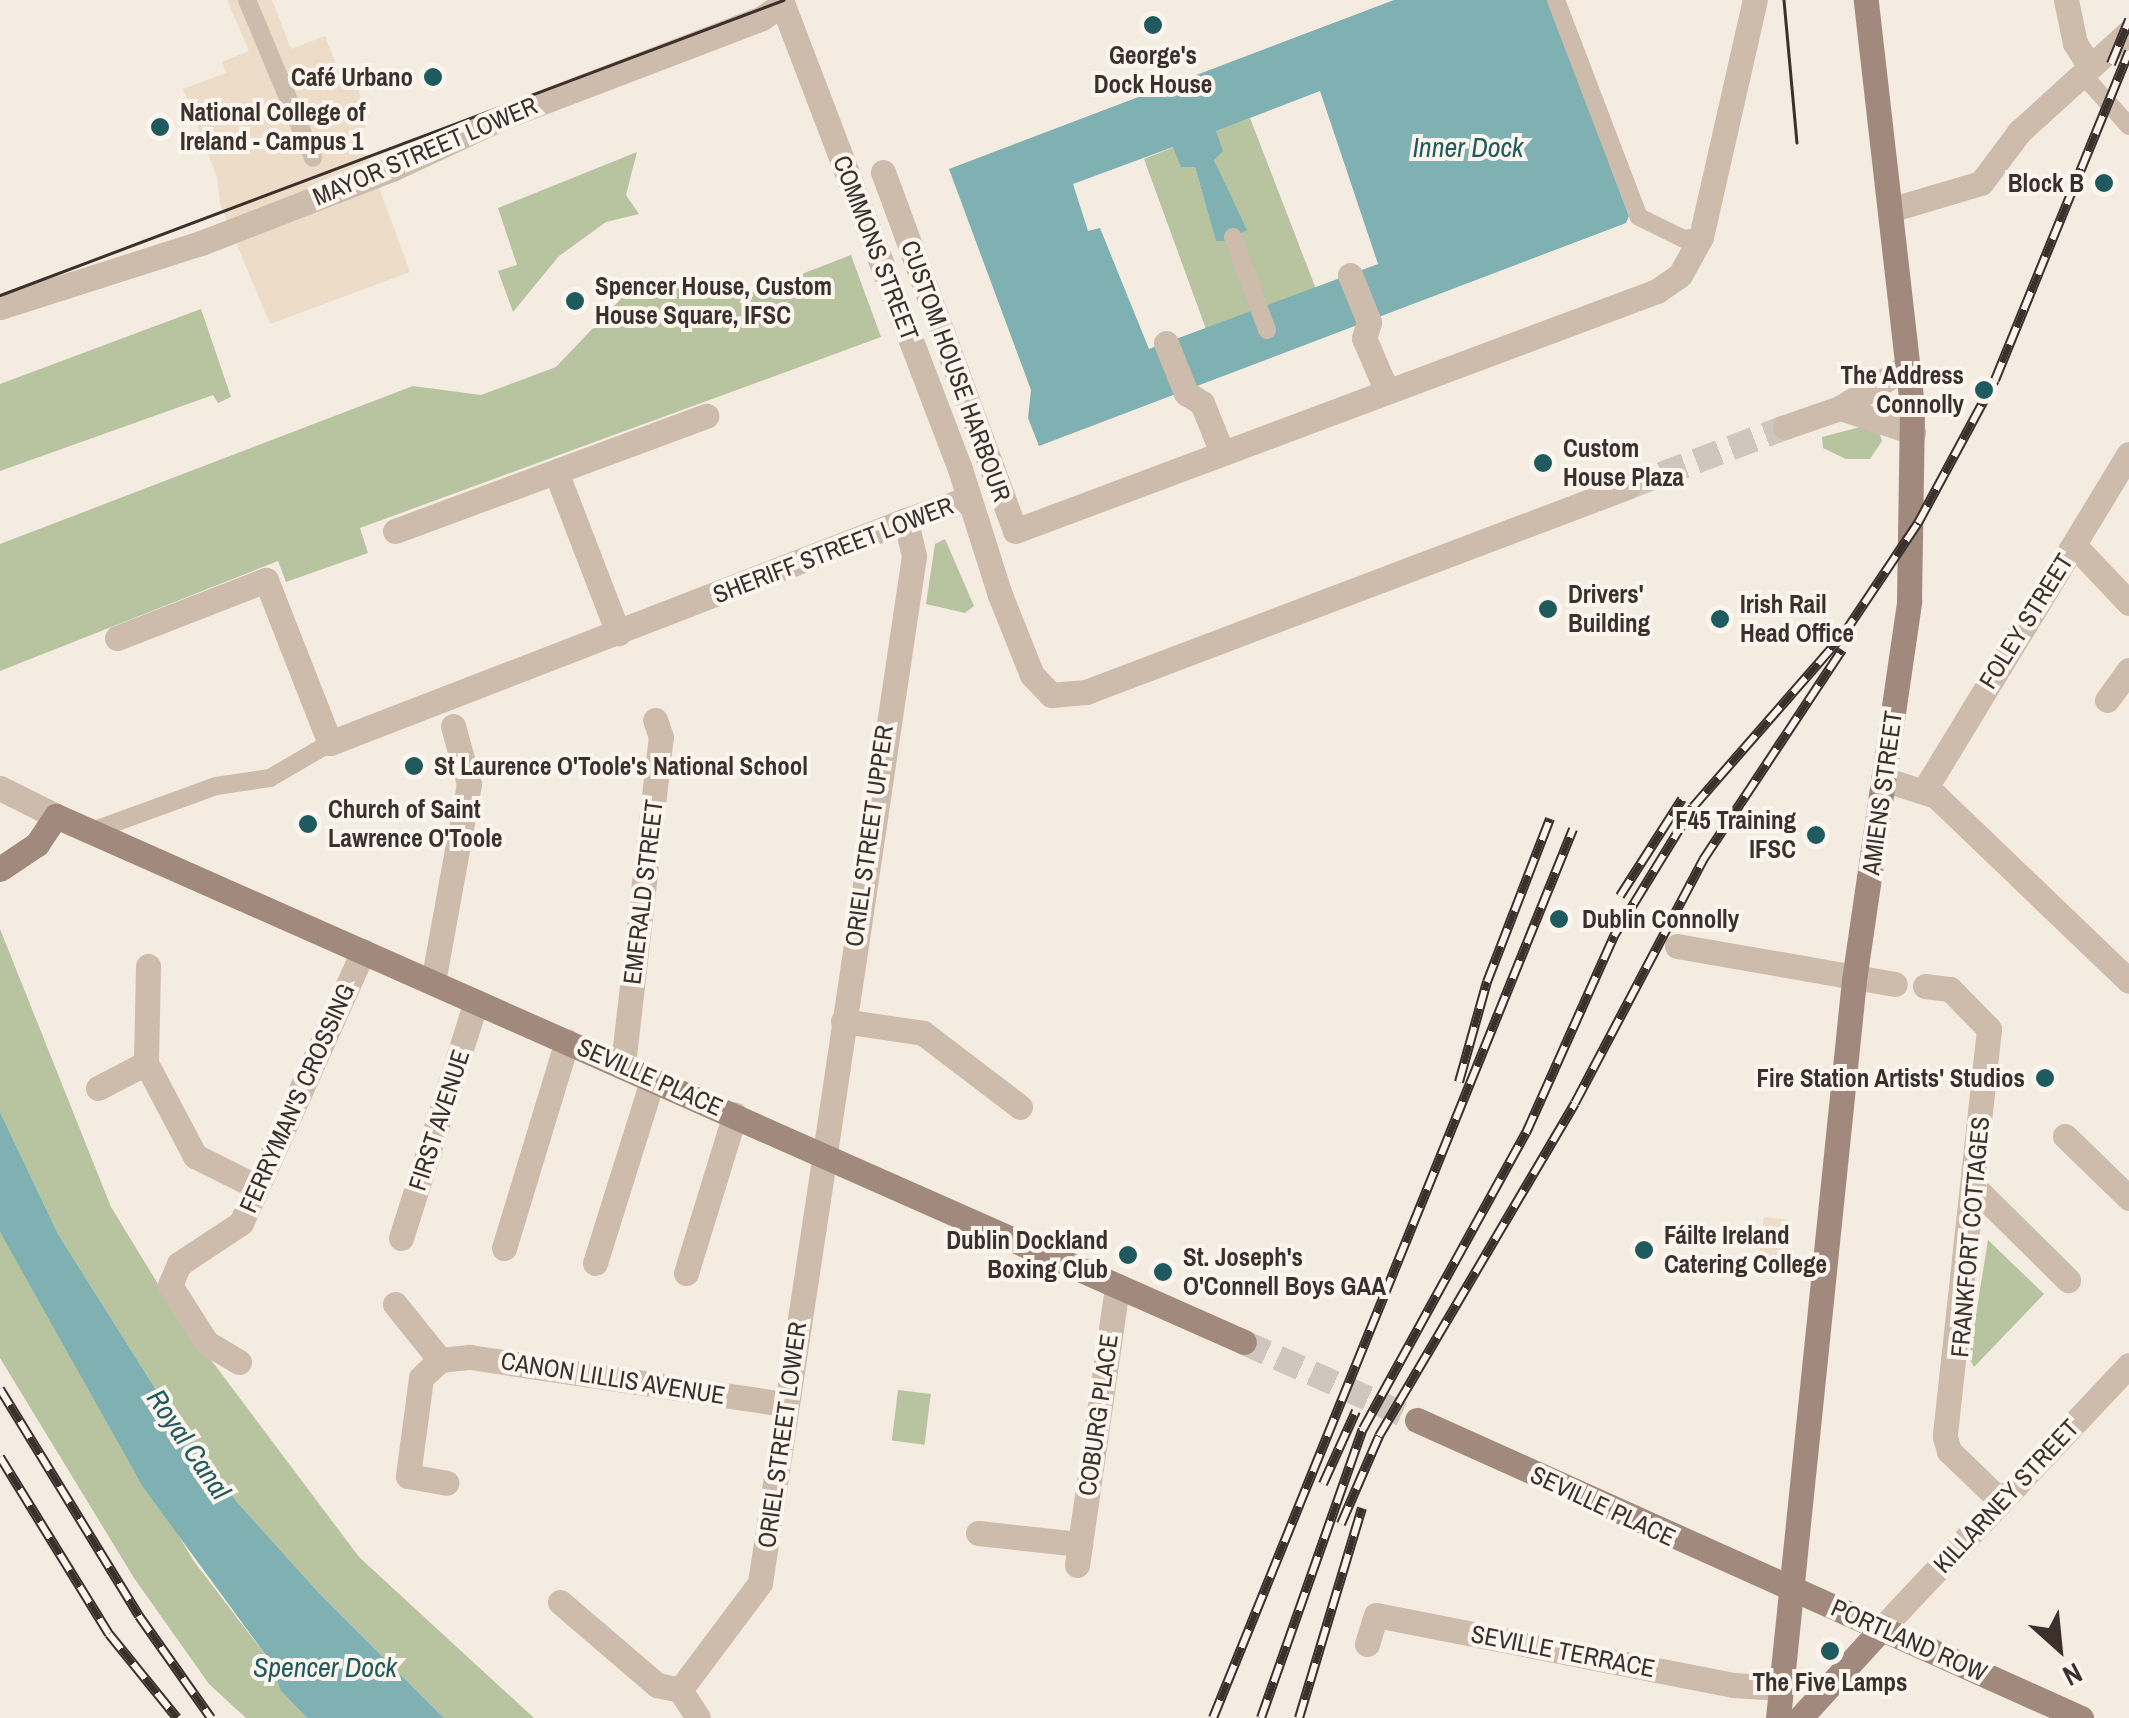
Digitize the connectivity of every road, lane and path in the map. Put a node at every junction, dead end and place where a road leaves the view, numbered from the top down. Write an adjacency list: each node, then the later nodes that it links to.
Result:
1 (247, 0): 10 (street)
2 (1556, 0): 13 (street)
3 (1755, 0): 13 (street, CUSTOM HOUSE HARBOUR)
4 (1866, 0): 12 (main road, AMIENS STREET)
5 (2066, 0): 8 (street)
6 (784, 1): 16 (street, MAYOR STREET LOWER); 29 (street, COMMONS STREET)
7 (2129, 32): 8 (street)
8 (2086, 71): 9 (street); 12 (street)
9 (2129, 126)
10 (313, 158)
11 (884, 172): 25 (street, CUSTOM HOUSE HARBOUR)
12 (1894, 209): 19 (main road, AMIENS STREET)
13 (1701, 237): 20 (street, CUSTOM HOUSE HARBOUR)
14 (1233, 238): 17 (street)
15 (1350, 275): 20 (street)
16 (0, 306)
17 (1267, 330)
18 (1166, 343): 25 (street)
19 (1908, 366): 21 (street); 24 (main road, AMIENS STREET)
20 (1386, 389): 25 (street, CUSTOM HOUSE HARBOUR)
21 (1840, 408): 23 (street); 24 (street)
22 (706, 416): 27 (street)
23 (1785, 426)
24 (1912, 432): 41 (main road, AMIENS STREET)
25 (1221, 450)
26 (2129, 454): 32 (street, FOLEY STREET)
27 (556, 472): 31 (street); 34 (street)
28 (1627, 488): 29 (street, SHERIFF STREET LOWER)
29 (967, 498): 30 (street, SHERIFF STREET LOWER)
30 (906, 520): 34 (street, SHERIFF STREET LOWER); 56 (street, ORIEL STREET UPPER)
31 (395, 532)
32 (2074, 546): 33 (street); 43 (street, FOLEY STREET)
33 (2129, 603)
34 (618, 632): 40 (street, SHERIFF STREET LOWER)
35 (117, 638): 40 (street)
36 (2129, 670): 37 (street)
37 (2107, 700)
38 (654, 720): 59 (street, EMERALD STREET)
39 (453, 726): 52 (street)
40 (330, 744): 45 (street, SHERIFF STREET LOWER)
41 (1883, 779): 43 (street); 50 (main road, AMIENS STREET)
42 (0, 788): 44 (street)
43 (1924, 789): 51 (street)
44 (56, 816): 45 (main road, SEVILLE PLACE); 46 (main road)
45 (92, 831): 48 (main road, SEVILLE PLACE)
46 (0, 868)
47 (1677, 946): 50 (street)
48 (362, 951): 52 (main road, SEVILLE PLACE); 66 (street, FERRYMAN'S CROSSING)
49 (148, 966): 58 (street)
50 (1854, 980): 53 (street); 85 (main road, AMIENS STREET)
51 (2129, 981)
52 (434, 982): 55 (main road, SEVILLE PLACE)
53 (1895, 984)
54 (1925, 986): 67 (street, FRANKFORT COTTAGES)
55 (476, 1002): 57 (main road, SEVILLE PLACE); 69 (street, FIRST AVENUE)
56 (843, 1020): 62 (street); 65 (street, ORIEL STREET UPPER)
57 (568, 1041): 59 (main road, SEVILLE PLACE); 70 (street)
58 (146, 1063): 61 (street); 66 (street)
59 (623, 1064): 60 (main road, SEVILLE PLACE)
60 (653, 1078): 63 (main road, SEVILLE PLACE); 71 (street)
61 (98, 1088)
62 (1020, 1107)
63 (735, 1114): 65 (main road, SEVILLE PLACE); 72 (street)
64 (2066, 1136): 68 (street)
65 (825, 1154): 74 (main road, SEVILLE PLACE); 80 (street, ORIEL STREET LOWER)
66 (257, 1188): 78 (street, FERRYMAN'S CROSSING)
67 (1975, 1188): 73 (street); 83 (street, FRANKFORT COTTAGES)
68 (2129, 1198)
69 (401, 1238)
70 (504, 1248)
71 (595, 1263)
72 (686, 1273)
73 (2068, 1280)
74 (1117, 1286): 76 (main road, SEVILLE PLACE); 84 (street, COBURG PLACE)
75 (395, 1304): 77 (street)
76 (1244, 1342)
77 (440, 1360): 80 (street, CANON LILLIS AVENUE); 82 (street)
78 (239, 1362)
79 (2129, 1365): 83 (street, KILLARNEY STREET)
80 (785, 1404): 90 (street, ORIEL STREET LOWER)
81 (1417, 1420): 85 (main road, SEVILLE PLACE)
82 (446, 1483)
83 (2001, 1501): 87 (street, KILLARNEY STREET)
84 (978, 1533)
85 (1793, 1585): 87 (main road, PORTLAND ROW); 89 (main road, AMIENS STREET)
86 (560, 1602): 90 (street)
87 (1883, 1627): 93 (main road); 94 (main road, PORTLAND ROW)
88 (1367, 1644): 89 (street, SEVILLE TERRACE)
89 (1781, 1688): 92 (main road, AMIENS STREET)
90 (680, 1690): 91 (street)
91 (698, 1718)
92 (1778, 1718)
93 (1800, 1718)
94 (2081, 1718)

